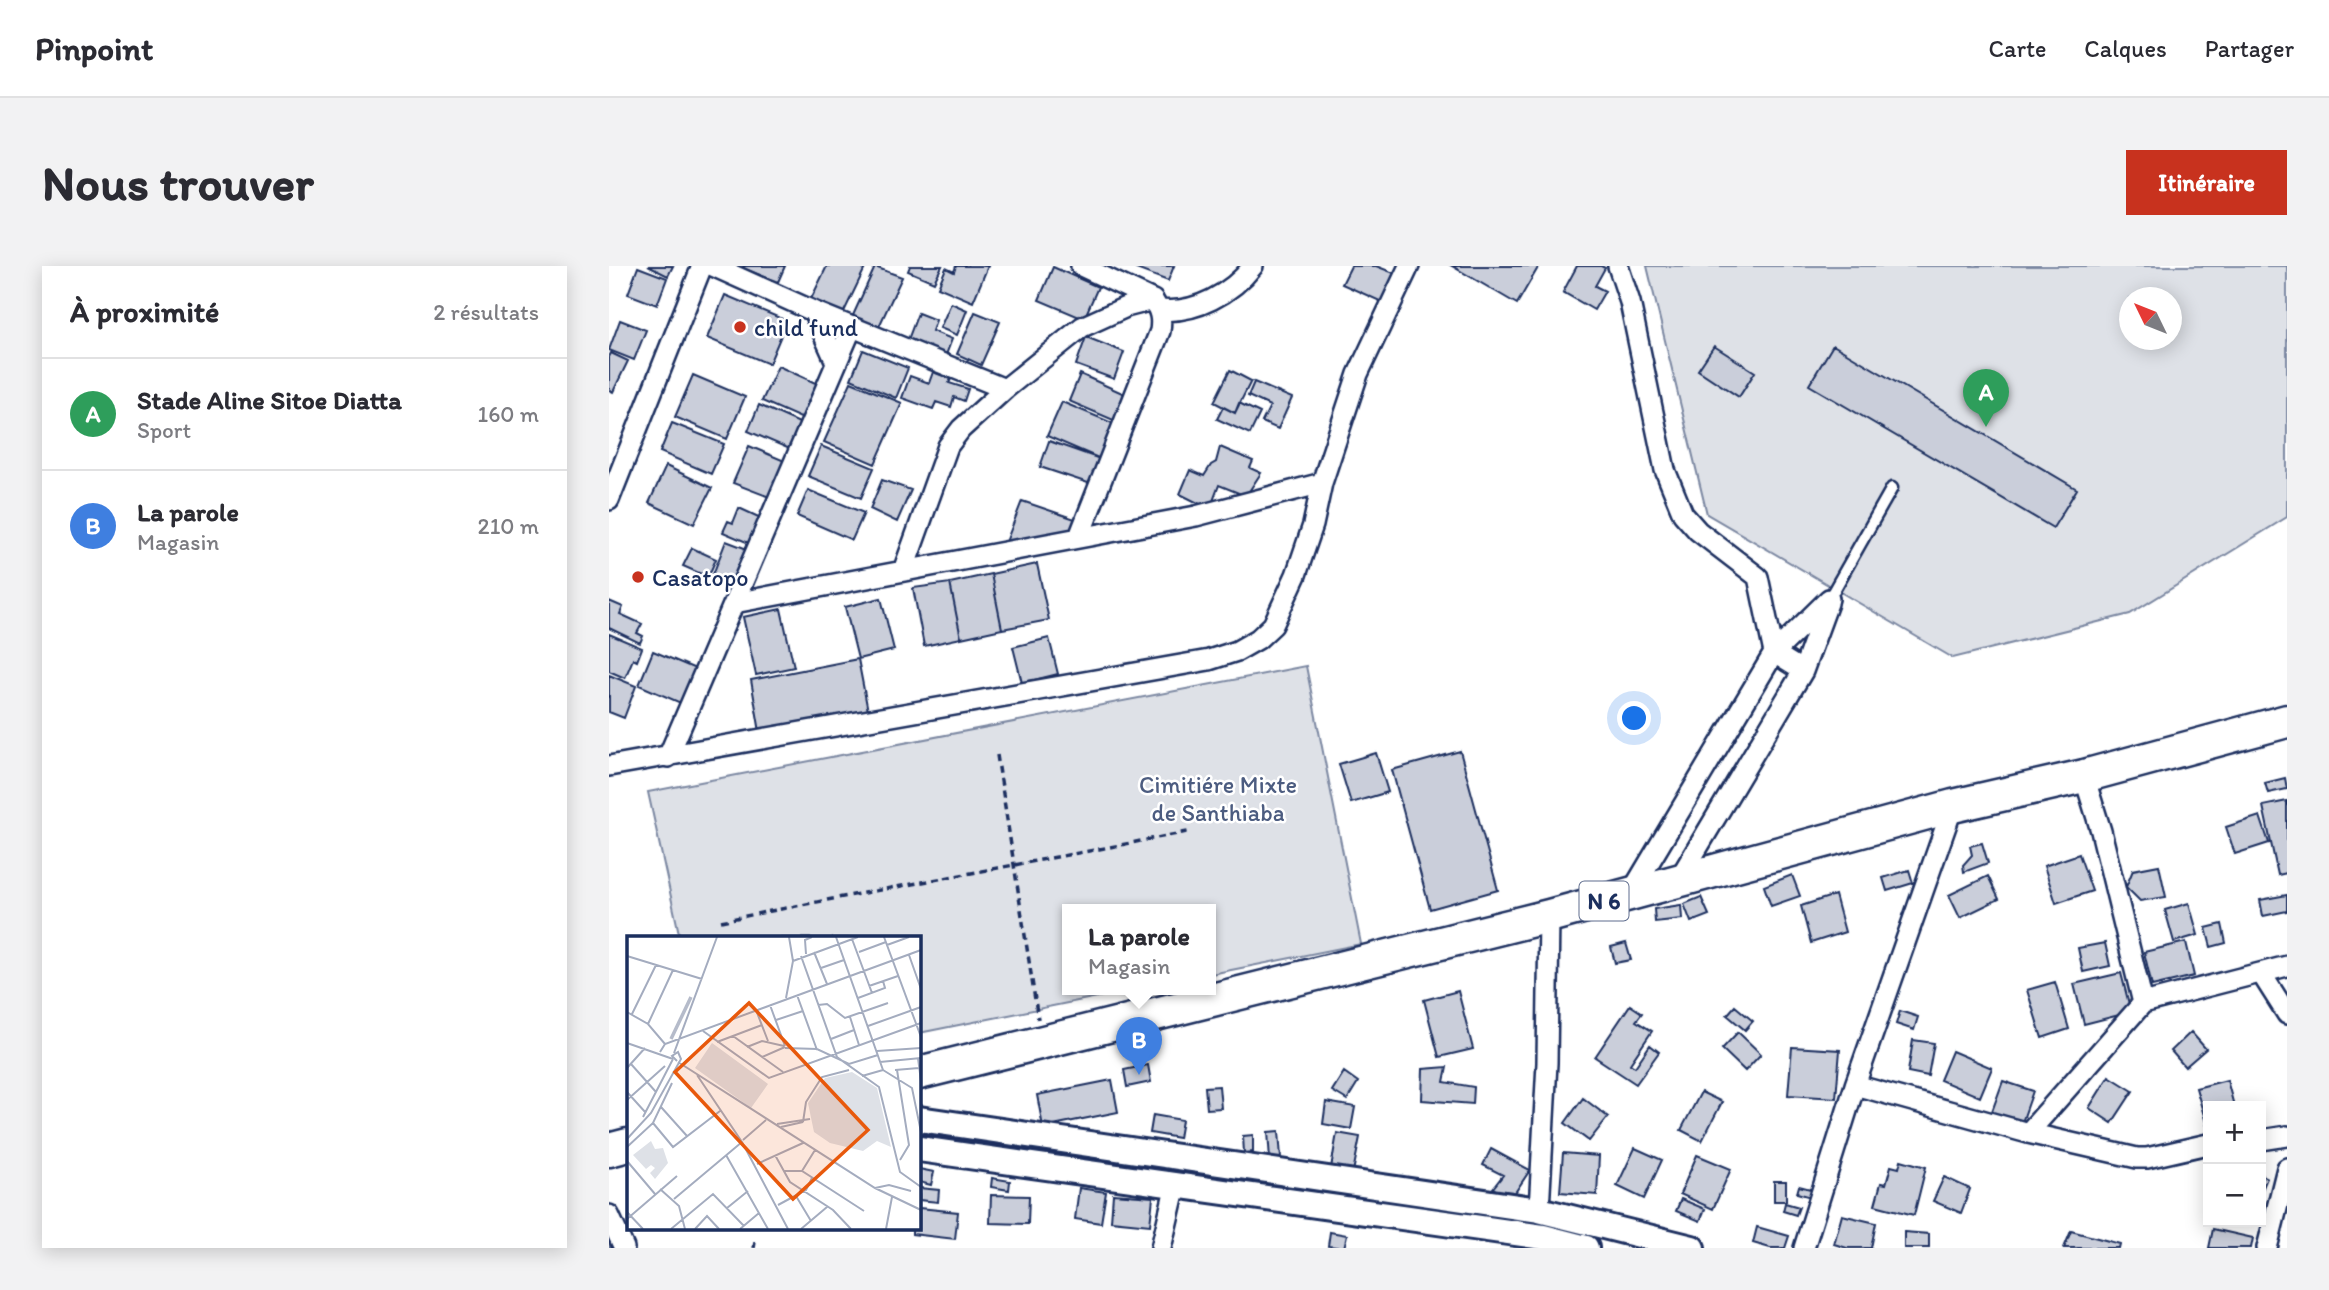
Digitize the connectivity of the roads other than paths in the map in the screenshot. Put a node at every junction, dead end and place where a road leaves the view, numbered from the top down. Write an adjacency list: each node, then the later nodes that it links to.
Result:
1 (702, 266): 14 (street)
2 (713, 266): 8 (street)
3 (1081, 266): 7 (street)
4 (1253, 266): 7 (street)
5 (1409, 266): 12 (street)
6 (1618, 266): 19 (street)
7 (1156, 305): 11 (street); 15 (street)
8 (813, 311): 9 (street); 10 (street)
9 (852, 327): 10 (street); 11 (street)
10 (836, 362): 18 (street)
11 (1006, 389): 16 (street)
12 (1322, 483): 15 (street); 22 (street)
13 (1892, 488): 17 (lane)
14 (609, 500)
15 (1079, 537): 16 (street)
16 (903, 571): 18 (street)
17 (1829, 599): 19 (street); 20 (street)
18 (734, 603): 22 (street)
19 (1774, 653): 20 (street); 27 (street)
20 (1803, 671): 26 (street)
21 (2287, 721): 24 (main road, N 6)
22 (668, 757): 23 (street)
23 (609, 766)
24 (2084, 776): 25 (main road, N 6); 31 (street)
25 (1953, 806): 26 (main road, N 6); 34 (street)
26 (1679, 880): 27 (main road, N 6)
27 (1632, 893): 28 (main road, N 6)
28 (1549, 916): 33 (main road, N 6); 48 (street)
29 (2287, 966): 30 (street)
30 (2261, 973): 31 (street); 32 (street)
31 (2143, 1003): 38 (street)
32 (2287, 1014)
33 (921, 1073)
34 (1854, 1085): 38 (street); 55 (street)
35 (921, 1119): 48 (street)
36 (609, 1126): 37 (main road)
37 (627, 1129)
38 (2028, 1133): 42 (street)
39 (2287, 1136): 40 (street)
40 (2266, 1139)
41 (627, 1145): 44 (main road)
42 (2203, 1145)
43 (921, 1149): 46 (street)
44 (609, 1150)
45 (2287, 1168): 47 (street)
46 (1176, 1184): 50 (street); 52 (street)
47 (2283, 1207): 56 (street)
48 (1539, 1210): 54 (street)
49 (609, 1215): 51 (street)
50 (1542, 1242): 53 (street)
51 (624, 1248)
52 (1161, 1248)
53 (1585, 1248)
54 (1692, 1248)
55 (1804, 1248)
56 (2267, 1248)

